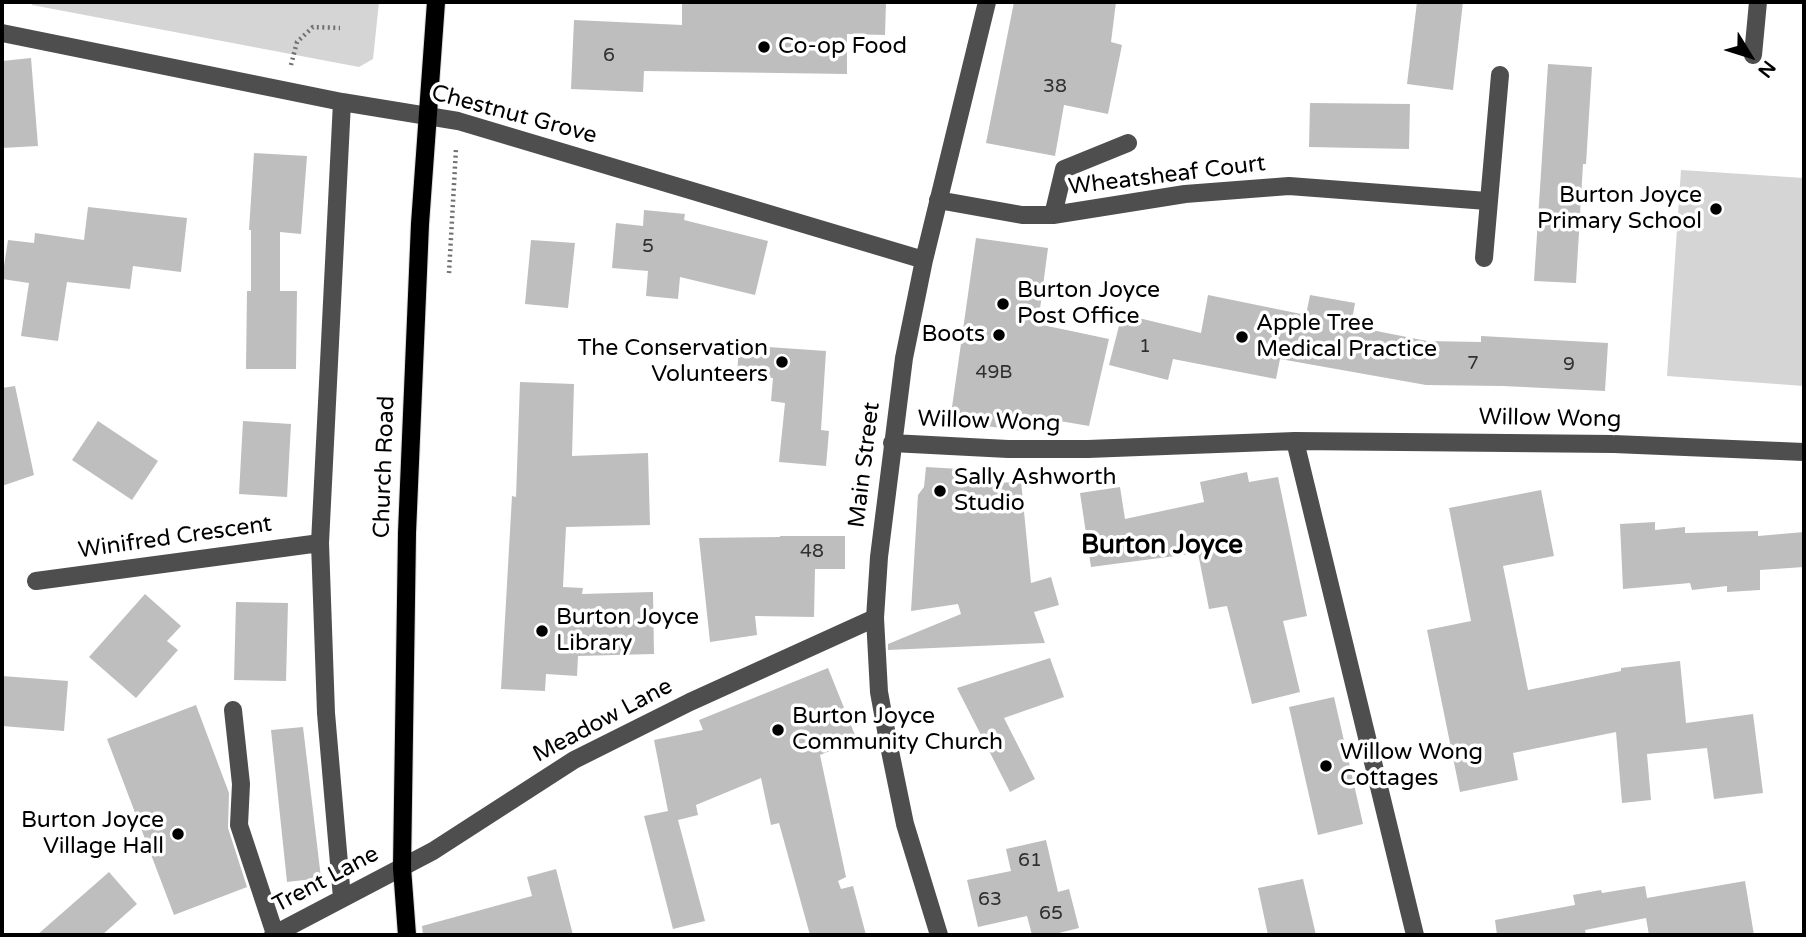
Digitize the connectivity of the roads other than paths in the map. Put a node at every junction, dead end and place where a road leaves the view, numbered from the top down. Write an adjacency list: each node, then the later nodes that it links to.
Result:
1 (436, 2): 8 (main road, Church Road)
2 (987, 2): 10 (street, Main Street)
3 (1758, 2): 5 (street)
4 (2, 33): 7 (street, Chestnut Grove)
5 (1753, 55)
6 (1500, 75): 11 (street)
7 (342, 102): 8 (street, Chestnut Grove); 18 (street)
8 (426, 116): 14 (street, Chestnut Grove); 22 (main road, Church Road)
9 (1128, 144): 12 (street)
10 (938, 200): 12 (street, Wheatsheaf Court); 14 (street, Main Street)
11 (1488, 201): 12 (street, Wheatsheaf Court); 13 (street)
12 (1054, 215)
13 (1484, 258)
14 (924, 260): 16 (street, Main Street)
15 (1295, 441): 16 (street, Willow Wong); 17 (street, Willow Wong); 27 (street)
16 (892, 443): 20 (street, Main Street)
17 (1804, 452)
18 (320, 543): 19 (street, Winifred Crescent); 23 (street)
19 (36, 581)
20 (874, 618): 22 (street, Meadow Lane); 26 (street, Main Street)
21 (233, 710): 24 (street)
22 (402, 868): 23 (street, Trent Lane); 25 (main road, Church Road)
23 (342, 898): 24 (street, Trent Lane)
24 (274, 935)
25 (407, 935)
26 (939, 935)
27 (1415, 935)

